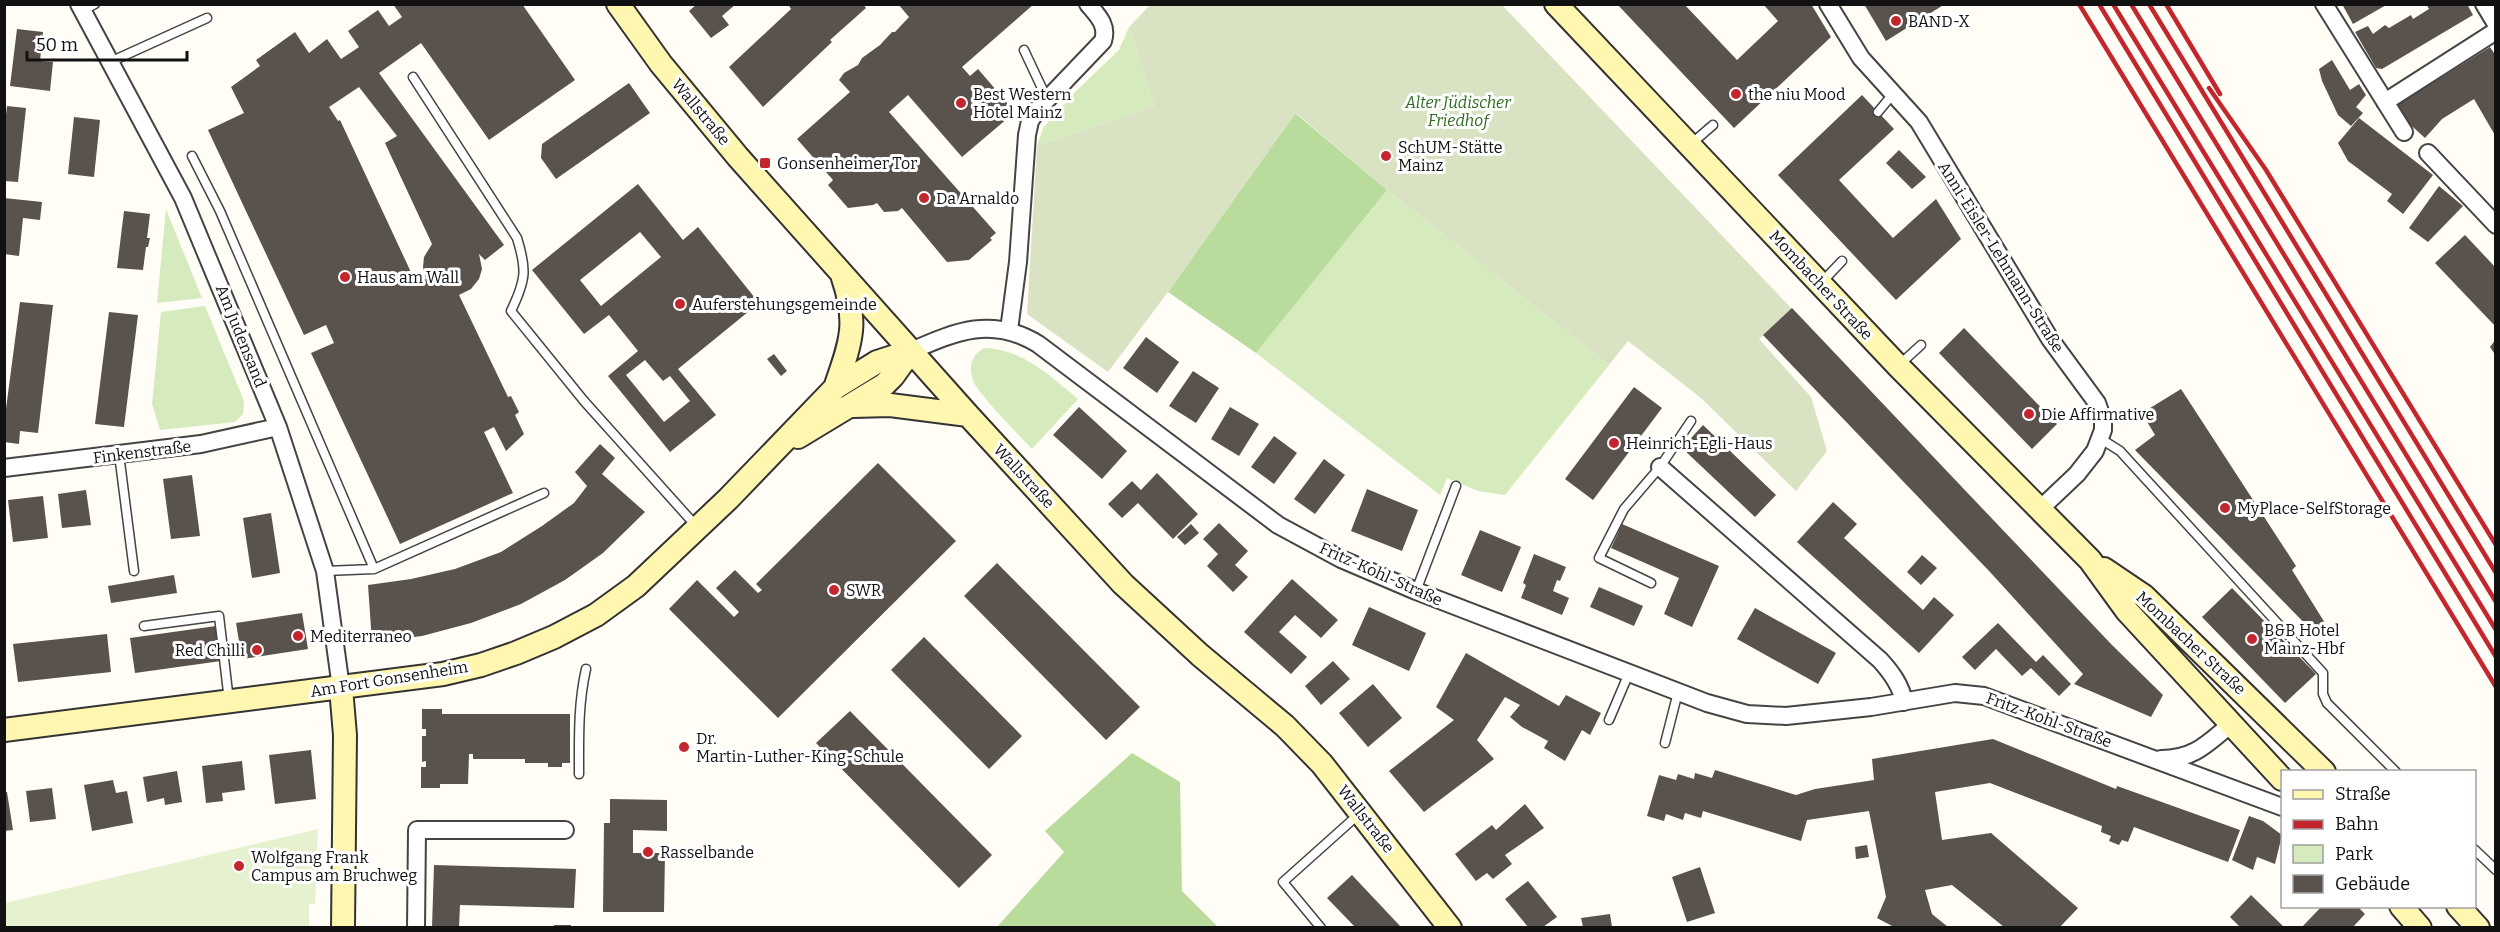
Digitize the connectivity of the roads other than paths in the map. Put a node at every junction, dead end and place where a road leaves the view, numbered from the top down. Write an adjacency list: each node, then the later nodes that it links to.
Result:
1 (618, 4): 25 (street, Wallstraße)
2 (1088, 4): 15 (street)
3 (1828, 4): 14 (street, Anni-Eisler-Lehmann-Straße)
4 (2324, 4): 16 (street)
5 (2484, 4): 9 (street)
6 (1559, 5): 20 (street, Mombacher Straße)
7 (86, 7): 12 (street, Am Judensand)
8 (207, 18): 12 (lane)
9 (2496, 24)
10 (2496, 31): 16 (street)
11 (1024, 50): 15 (lane)
12 (110, 62): 35 (street, Am Judensand)
13 (413, 76): 44 (lane)
14 (1893, 94): 17 (lane); 36 (street, Anni-Eisler-Lehmann-Straße)
15 (1047, 99): 27 (street)
16 (2385, 102): 19 (street)
17 (1878, 112)
18 (1713, 125): 20 (lane)
19 (2404, 132)
20 (1689, 145): 26 (street, Mombacher Straße)
21 (2428, 153): 23 (street)
22 (192, 156): 46 (lane)
23 (2496, 225)
24 (1842, 261): 26 (lane)
25 (841, 271): 29 (street, Wallstraße); 31 (street)
26 (1820, 284): 30 (street, Mombacher Straße)
27 (1009, 330): 29 (street, Fritz-Kohl-Straße); 50 (street, Fritz-Kohl-Straße)
28 (1921, 345): 30 (lane)
29 (911, 351): 31 (street, Am Fort Gonsenheim); 32 (street, Am Fort Gonsenheim); 33 (street, Wallstraße)
30 (1898, 366): 43 (street, Mombacher Straße)
31 (835, 388): 37 (street, Am Fort Gonsenheim)
32 (851, 406): 33 (street); 37 (street, Am Fort Gonsenheim)
33 (968, 415): 69 (street, Wallstraße)
34 (1691, 421): 39 (lane)
35 (278, 427): 38 (street, Finkenstraße); 47 (street, Am Judensand)
36 (2101, 439): 43 (street); 65 (lane)
37 (774, 451): 44 (street, Am Fort Gonsenheim)
38 (119, 454): 40 (street, Finkenstraße); 48 (lane)
39 (1660, 467): 49 (lane); 57 (street)
40 (4, 468)
41 (1456, 486): 50 (lane)
42 (544, 493): 46 (lane)
43 (2039, 510): 45 (street, Mombacher Straße)
44 (697, 527): 54 (street, Am Fort Gonsenheim)
45 (2090, 560): 59 (street, Mombacher Straße); 61 (street, Mombacher Straße)
46 (374, 569): 47 (lane)
47 (325, 570): 54 (street, Am Judensand)
48 (134, 571)
49 (1651, 583)
50 (1416, 591): 53 (street, Fritz-Kohl-Straße)
51 (144, 626): 56 (lane)
52 (586, 669): 66 (lane)
53 (1629, 673): 55 (street, Fritz-Kohl-Straße); 58 (lane)
54 (341, 688): 56 (street, Am Fort Gonsenheim); 75 (street)
55 (1678, 692): 57 (street, Fritz-Kohl-Straße); 62 (lane)
56 (230, 702): 60 (street, Am Fort Gonsenheim)
57 (1904, 702): 63 (street, Fritz-Kohl-Straße)
58 (1609, 720)
59 (2231, 724): 61 (street); 63 (street, Fritz-Kohl-Straße); 67 (street, Mombacher Straße)
60 (4, 730)
61 (2286, 734): 64 (street, Mombacher Straße)
62 (1665, 743)
63 (2157, 759): 68 (street, Fritz-Kohl-Straße)
64 (2323, 770)
65 (2395, 770)
66 (579, 774)
67 (2281, 777)
68 (2281, 806)
69 (1361, 812): 77 (lane); 78 (street, Wallstraße)
70 (565, 830): 76 (street)
71 (2476, 850): 72 (lane)
72 (2496, 870)
73 (2403, 908): 79 (street)
74 (2460, 908): 80 (street)
75 (343, 927)
76 (416, 927)
77 (1321, 927)
78 (1450, 927)
79 (2420, 927)
80 (2478, 927)

